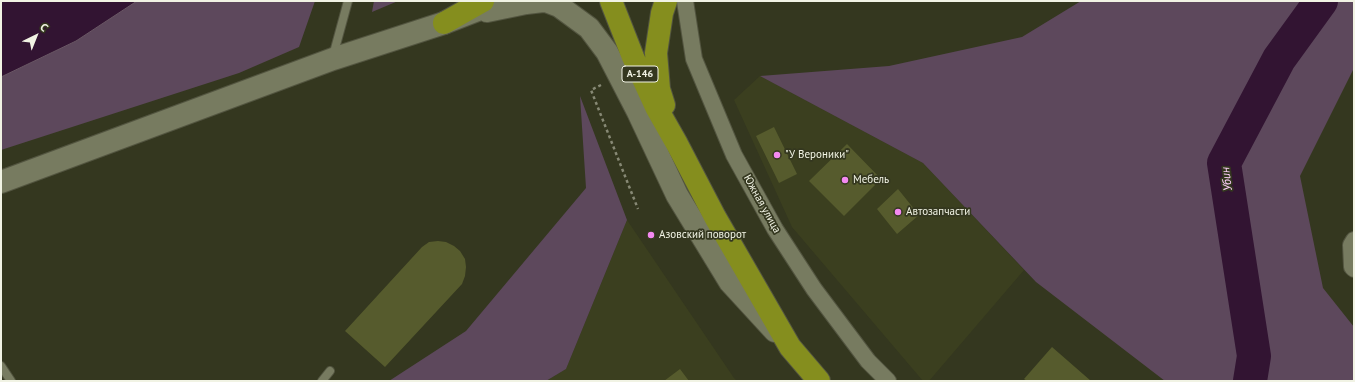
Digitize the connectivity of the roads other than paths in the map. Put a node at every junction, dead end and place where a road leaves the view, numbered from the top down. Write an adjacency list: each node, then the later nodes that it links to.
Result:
1 (348, 1): 9 (lane)
2 (501, 1): 7 (street)
3 (544, 1): 7 (street); 14 (street)
4 (611, 1): 10 (highway, А-146)
5 (666, 1): 10 (highway)
6 (685, 1): 20 (street, Южная улица)
7 (476, 8): 8 (highway)
8 (444, 23): 9 (street)
9 (332, 59): 11 (street)
10 (677, 144): 14 (highway, А-146)
11 (1, 182)
12 (1354, 240): 13 (street)
13 (1354, 269)
14 (790, 347): 19 (highway, А-146)
15 (1, 366): 17 (lane)
16 (330, 371): 18 (lane)
17 (10, 381)
18 (322, 381)
19 (819, 381)
20 (888, 381)

